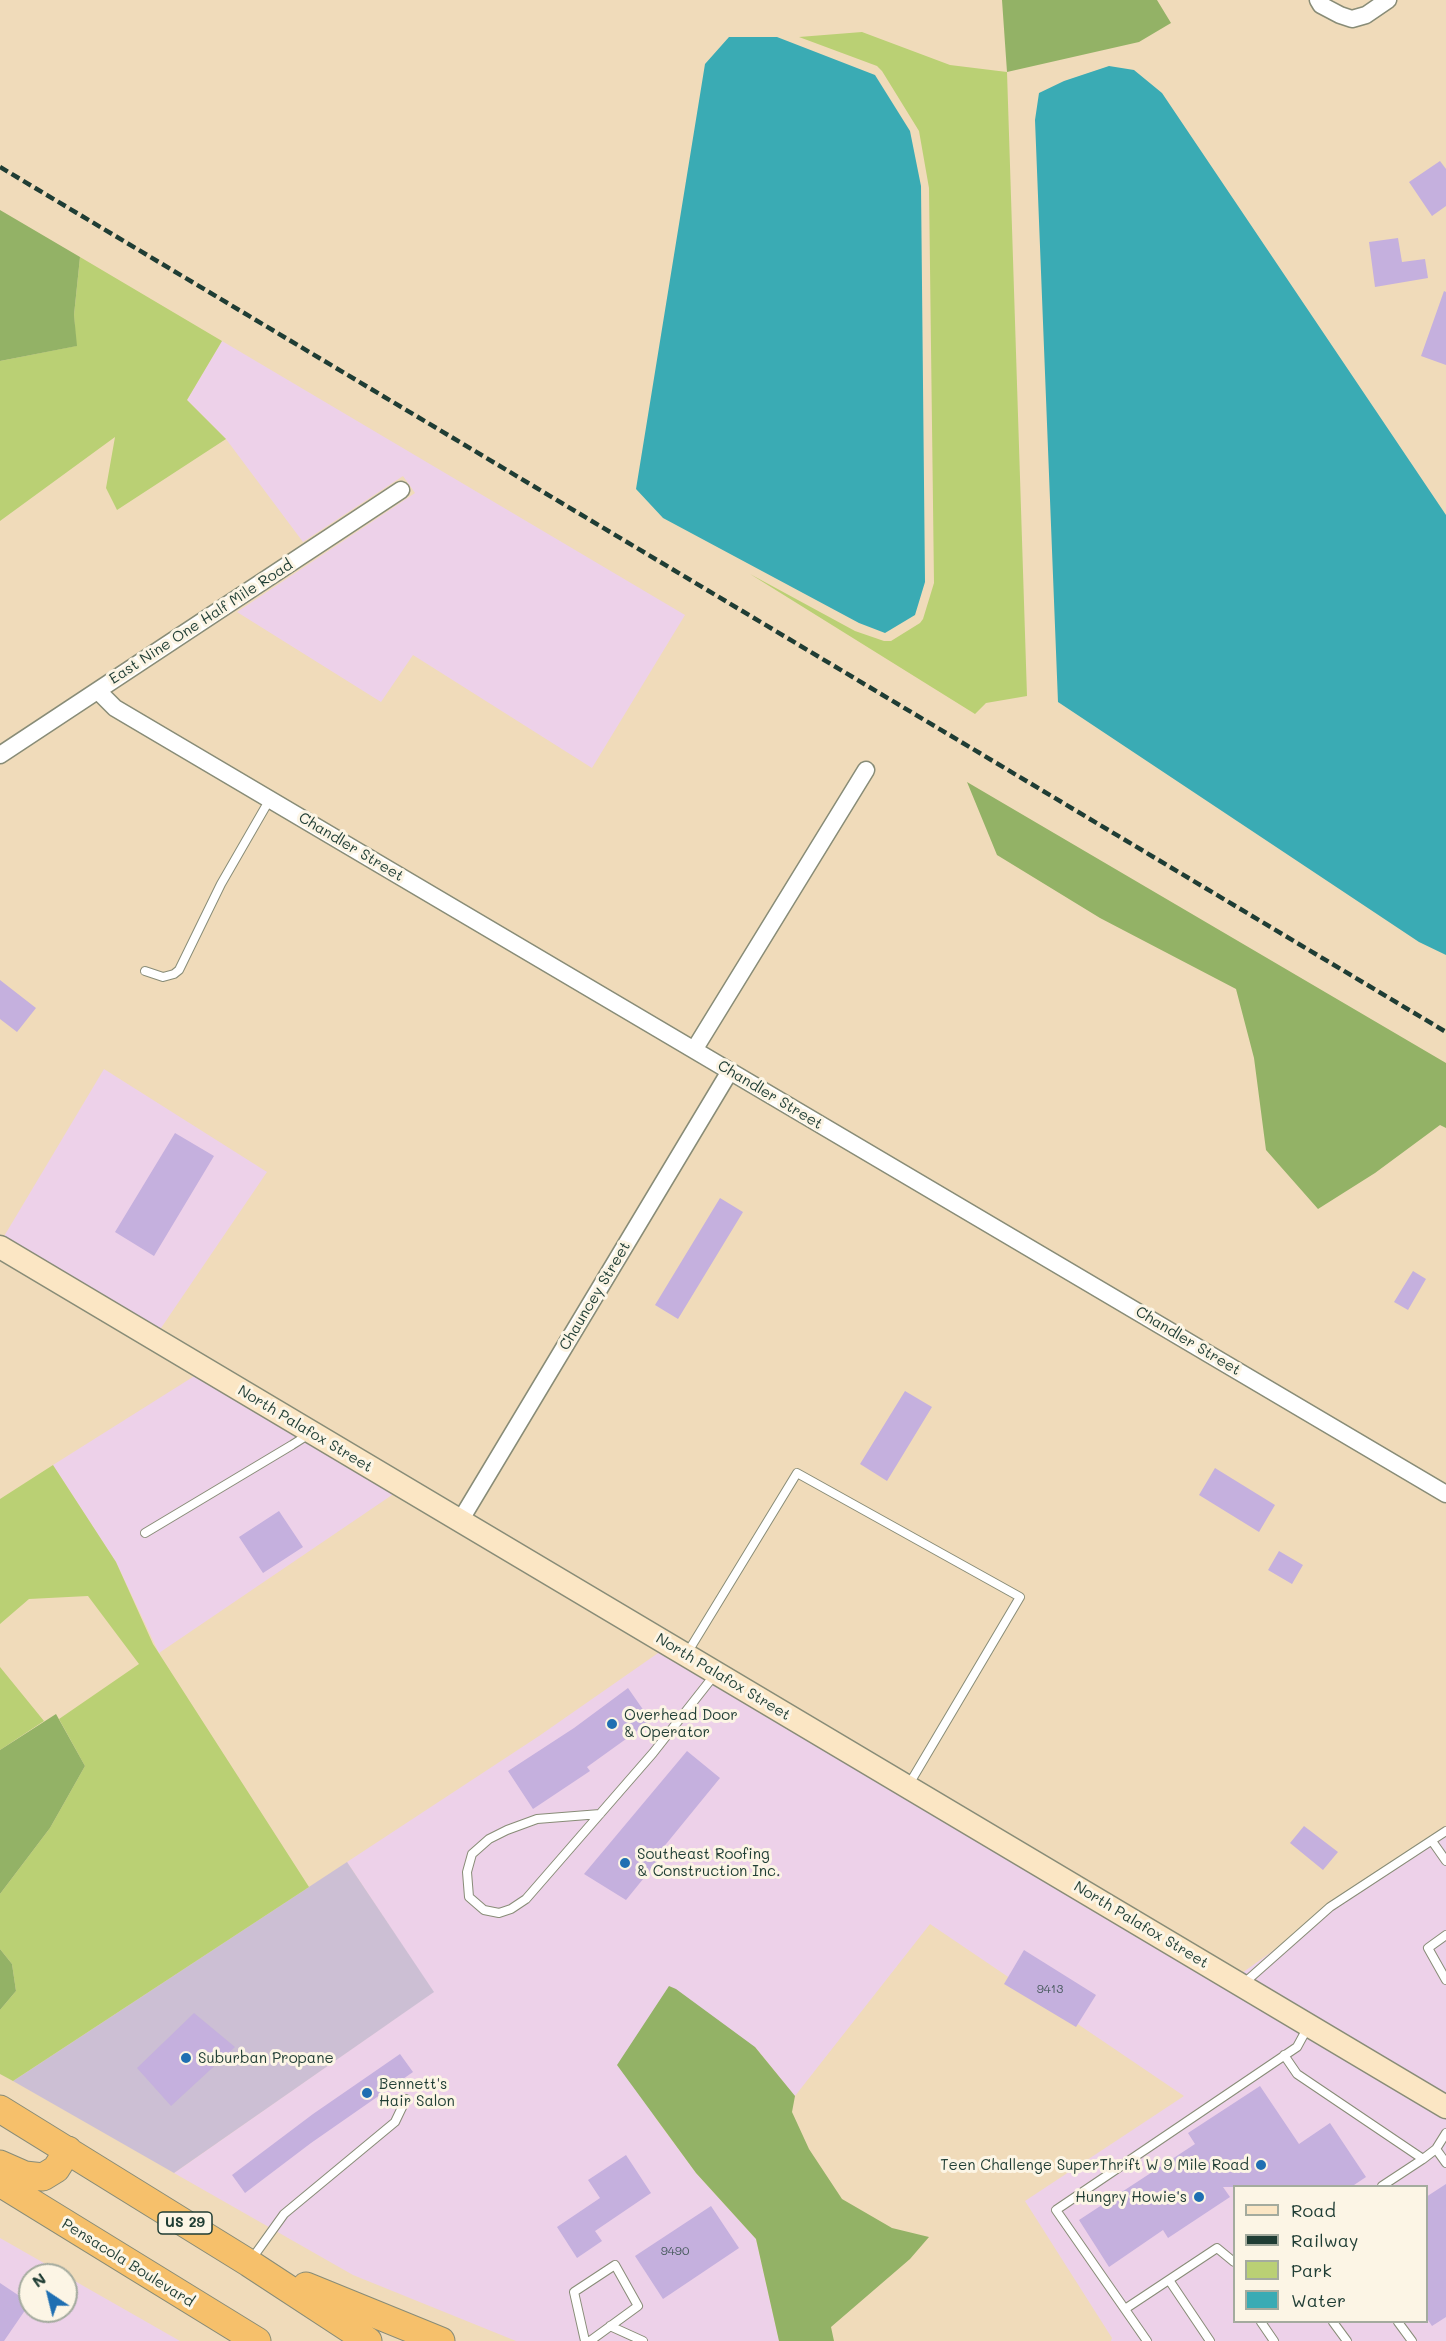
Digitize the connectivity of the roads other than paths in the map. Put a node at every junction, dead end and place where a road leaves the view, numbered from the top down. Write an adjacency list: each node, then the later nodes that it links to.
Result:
1 (1318, 0): 2 (street)
2 (1388, 0)
3 (401, 490): 4 (street, East Nine One Half Mile Road)
4 (98, 691): 5 (street, East Nine One Half Mile Road); 7 (street, Chandler Street)
5 (0, 755)
6 (866, 770): 9 (street)
7 (270, 799): 8 (lane); 9 (street, Chandler Street)
8 (145, 970)
9 (694, 1050): 10 (street, Chandler Street)
10 (730, 1071): 13 (street, Chandler Street); 14 (street, Chauncey Street)
11 (0, 1247): 12 (main road, North Palafox Street)
12 (308, 1431): 14 (main road, North Palafox Street); 15 (lane)
13 (1446, 1494)
14 (460, 1521): 16 (main road, North Palafox Street)
15 (145, 1533)
16 (686, 1655): 17 (main road, North Palafox Street); 18 (lane)
17 (717, 1673): 18 (main road, North Palafox Street); 19 (lane)
18 (908, 1787): 25 (main road, North Palafox Street)
19 (600, 1815): 19 (lane)
20 (1446, 1831): 21 (lane)
21 (1432, 1840): 22 (lane); 25 (lane)
22 (1446, 1862)
23 (1446, 1935): 24 (lane)
24 (1446, 1980)
25 (1242, 1984): 26 (main road, North Palafox Street)
26 (1310, 2025): 27 (lane); 29 (main road, North Palafox Street)
27 (1284, 2055): 34 (lane); 43 (lane)
28 (406, 2099): 40 (lane)
29 (1446, 2107)
30 (0, 2109): 33 (highway, US 29)
31 (1446, 2133): 32 (lane)
32 (1436, 2149): 34 (lane); 35 (lane)
33 (68, 2150): 36 (highway); 40 (highway, US 29)
34 (1423, 2159): 38 (lane)
35 (1446, 2163)
36 (0, 2164)
37 (0, 2183): 42 (highway, Pensacola Boulevard)
38 (1385, 2185)
39 (1233, 2261): 41 (lane)
40 (249, 2263): 50 (highway, US 29); 51 (highway)
41 (1168, 2280): 43 (lane); 55 (lane)
42 (191, 2301): 48 (highway); 49 (highway, Pensacola Boulevard)
43 (1125, 2309): 54 (lane)
44 (1262, 2323): 56 (lane)
45 (1335, 2323): 57 (lane)
46 (1399, 2323): 58 (lane)
47 (610, 2326): 52 (lane); 52 (lane); 53 (lane)
48 (236, 2341)
49 (257, 2341)
50 (368, 2341)
51 (441, 2341)
52 (588, 2341)
53 (643, 2341)
54 (1147, 2341)
55 (1210, 2341)
56 (1274, 2341)
57 (1347, 2341)
58 (1412, 2341)

